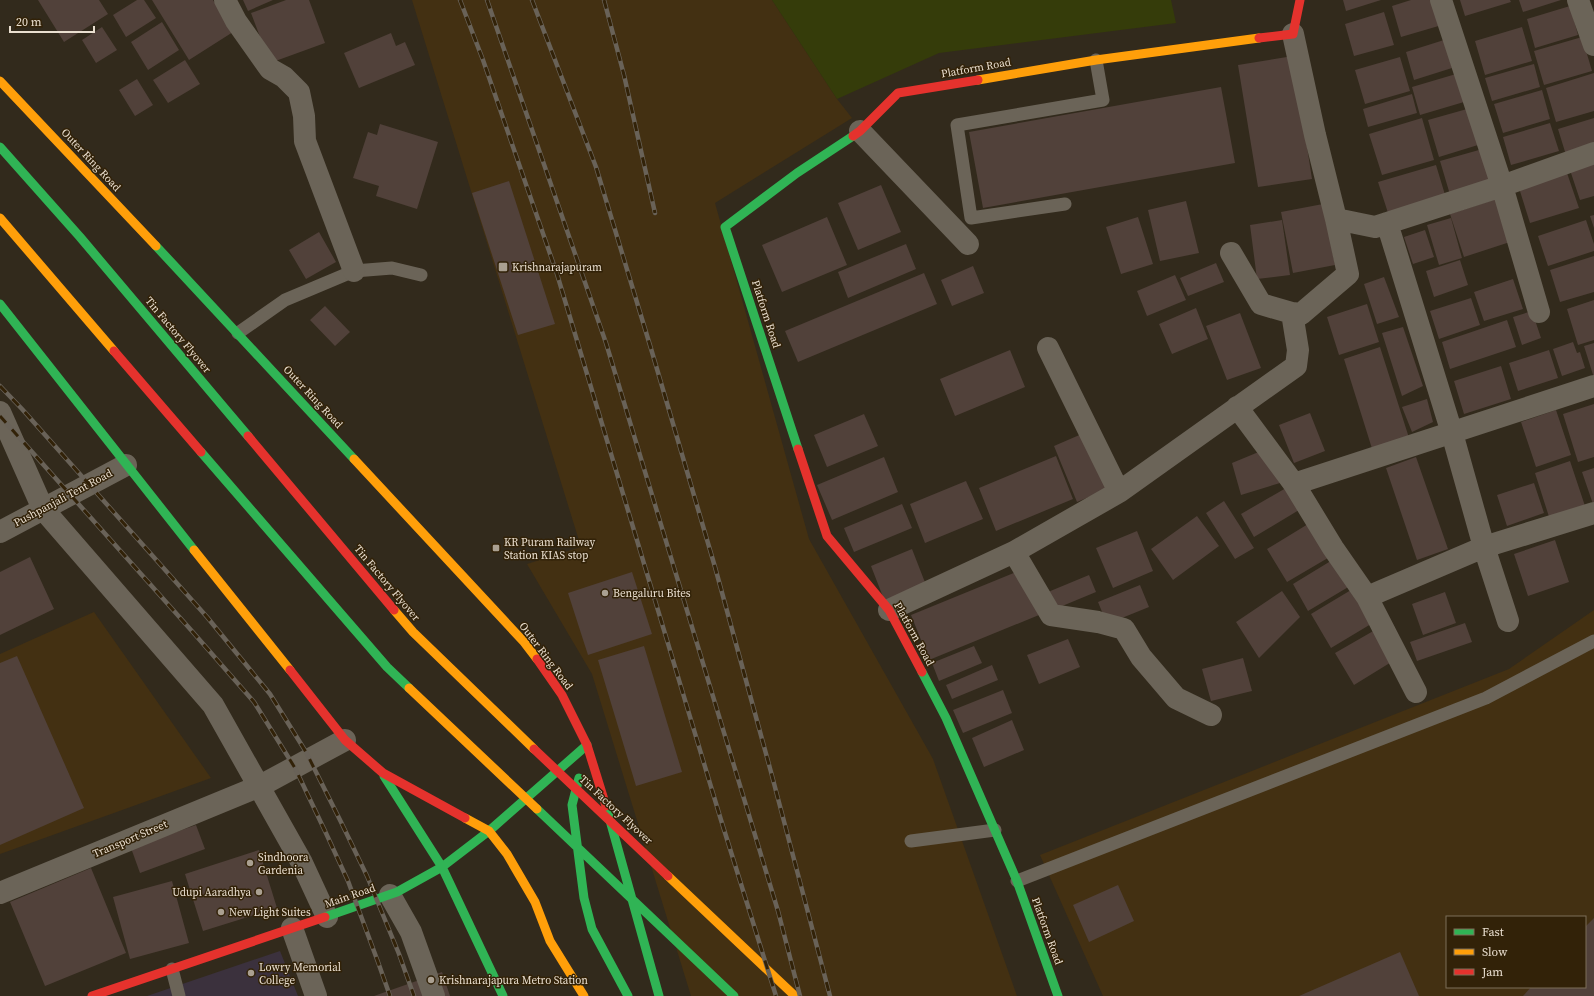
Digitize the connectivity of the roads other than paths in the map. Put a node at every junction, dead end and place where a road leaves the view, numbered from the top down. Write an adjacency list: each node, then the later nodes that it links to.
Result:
1 (224, 0): 19 (street)
2 (1300, 0): 5 (main road)
3 (1441, 0): 12 (street)
4 (1578, 0): 6 (street)
5 (1293, 34): 7 (main road, Platform Road); 15 (street)
6 (1594, 45)
7 (1096, 60): 9 (main road, Platform Road); 13 (lane)
8 (0, 81): 24 (main road, Outer Ring Road)
9 (860, 131): 17 (street); 39 (main road, Platform Road)
10 (0, 147): 67 (main road, Tin Factory Flyover)
11 (1594, 153): 12 (street)
12 (1502, 186): 16 (street); 22 (street)
13 (1065, 204)
14 (0, 218): 66 (main road)
15 (1336, 219): 16 (street); 23 (street)
16 (1387, 223): 29 (street)
17 (968, 244)
18 (1231, 253): 23 (street)
19 (354, 271): 20 (lane); 24 (lane)
20 (421, 275)
21 (0, 304): 30 (main road)
22 (1539, 312)
23 (1292, 313): 27 (street)
24 (238, 333): 45 (main road, Outer Ring Road)
25 (1048, 348): 32 (street)
26 (1594, 386): 29 (street)
27 (1236, 407): 31 (street); 32 (street)
28 (0, 412): 33 (street)
29 (1452, 433): 31 (street); 36 (street)
30 (126, 465): 33 (street, Pushpanjali Tent Road); 44 (main road)
31 (1294, 484): 38 (street)
32 (1119, 492): 37 (street)
33 (42, 509): 35 (street, Pushpanjali Tent Road); 47 (street)
34 (1594, 513): 36 (street)
35 (0, 532)
36 (1484, 547): 38 (street); 40 (street)
37 (1014, 552): 39 (street); 43 (street)
38 (1367, 597): 42 (street)
39 (889, 610): 48 (main road, Platform Road)
40 (1508, 621)
41 (1594, 641): 52 (lane)
42 (1416, 692)
43 (1211, 715)
44 (345, 740): 46 (main road); 47 (street, Transport Street)
45 (587, 745): 49 (main road, Main Road); 64 (main road); 65 (main road, Outer Ring Road)
46 (383, 773): 49 (main road); 51 (main road)
47 (260, 786): 53 (street, Transport Street); 55 (street)
48 (995, 830): 50 (lane); 52 (main road, Platform Road)
49 (489, 831): 51 (main road, Main Road); 63 (main road)
50 (911, 841)
51 (442, 867): 54 (main road, Main Road); 62 (main road)
52 (1017, 881): 68 (main road, Platform Road)
53 (0, 893)
54 (390, 895): 55 (main road, Main Road); 61 (street)
55 (327, 917): 56 (main road, Main Road)
56 (292, 928): 57 (main road, Main Road); 60 (street)
57 (172, 969): 58 (main road, Main Road); 59 (lane)
58 (92, 996)
59 (179, 996)
60 (316, 996)
61 (434, 996)
62 (503, 996)
63 (584, 996)
64 (628, 996)
65 (658, 996)
66 (734, 996)
67 (795, 996)
68 (1058, 996)

